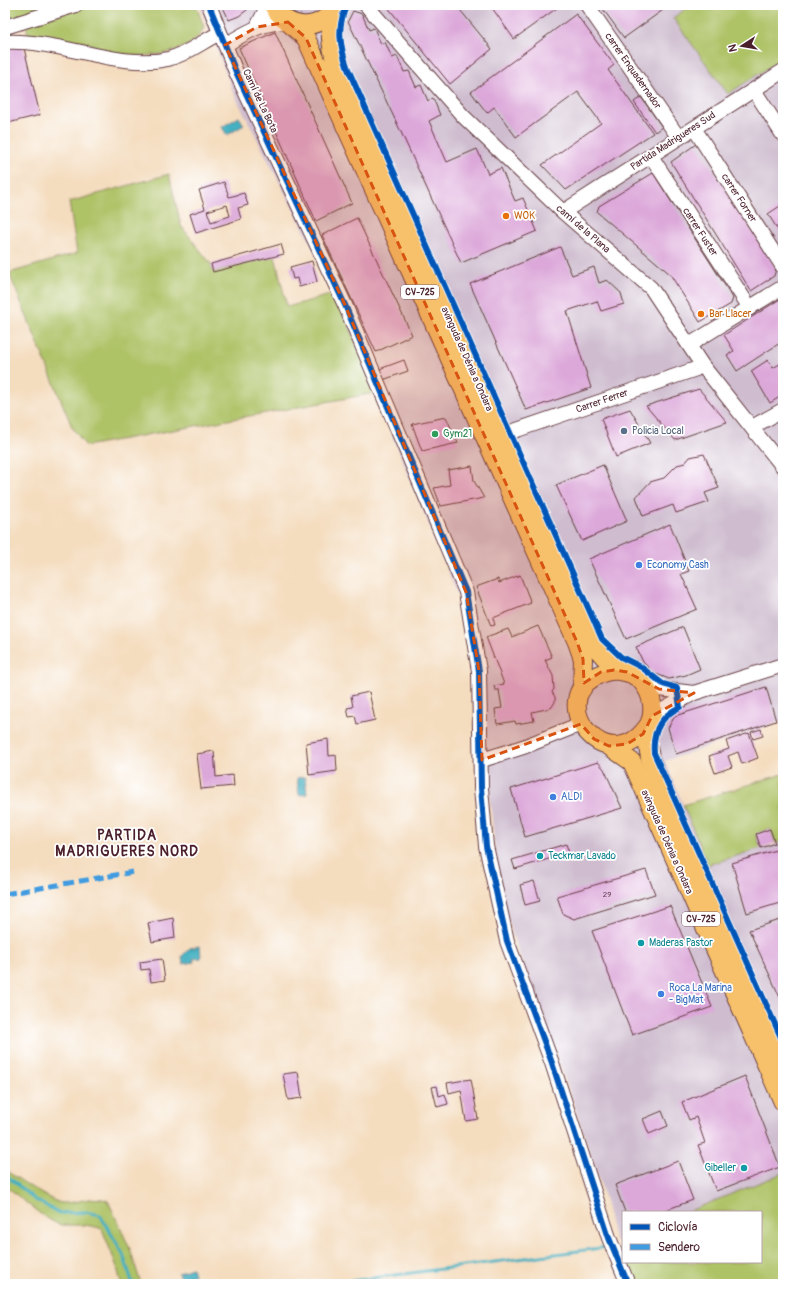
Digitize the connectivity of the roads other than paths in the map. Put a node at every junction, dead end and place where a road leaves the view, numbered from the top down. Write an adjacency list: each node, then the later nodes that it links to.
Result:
1 (76, 5): 9 (street)
2 (209, 5): 11 (street, Camí de La Bota)
3 (268, 5): 10 (street)
4 (273, 5): 8 (main road, CV-725)
5 (366, 5): 19 (street, camí de la Plana)
6 (587, 5): 17 (street, carrer Enquadernador)
7 (335, 7): 8 (main road, CV-725); 27 (main road, avinguda de Dénia a Ondara / CV-725)
8 (288, 22): 10 (street); 32 (main road, avinguda de Dénia a Ondara / CV-725)
9 (5, 27)
10 (257, 27): 11 (street)
11 (223, 39): 12 (street); 37 (street, Camí de La Bota)
12 (5, 42)
13 (783, 71): 14 (street, Partida Madrigueres Sud)
14 (754, 90): 15 (street, Partida Madrigueres Sud); 16 (street)
15 (694, 128): 17 (street, Partida Madrigueres Sud); 20 (street, carrer Forner)
16 (783, 135)
17 (679, 138): 18 (street, Partida Madrigueres Sud)
18 (651, 156): 19 (street, Partida Madrigueres Sud); 22 (street, carrer Fuster)
19 (563, 212): 23 (street, camí de la Plana)
20 (783, 267)
21 (783, 287): 22 (street)
22 (750, 308): 23 (street)
23 (689, 345): 24 (street, camí de la Plana)
24 (702, 365): 26 (street, camí de la Plana); 27 (street, Carrer Ferrer)
25 (783, 410): 26 (street)
26 (752, 427): 28 (street, camí de la Plana)
27 (502, 435): 30 (main road, avinguda de Dénia a Ondara / CV-725)
28 (783, 466)
29 (783, 665): 33 (street)
30 (627, 672): 31 (main road, CV-725); 32 (main road)
31 (643, 683): 33 (street); 34 (main road, CV-725)
32 (582, 689): 35 (main road, CV-725)
33 (694, 693): 34 (street)
34 (650, 721): 36 (main road); 38 (main road, avinguda de Dénia a Ondara / CV-725)
35 (581, 724): 36 (main road, CV-725); 37 (street)
36 (609, 746): 39 (main road, avinguda de Dénia a Ondara / CV-725)
37 (482, 760): 40 (street, Camí de La Bota)
38 (783, 1063)
39 (783, 1102)
40 (628, 1284)

